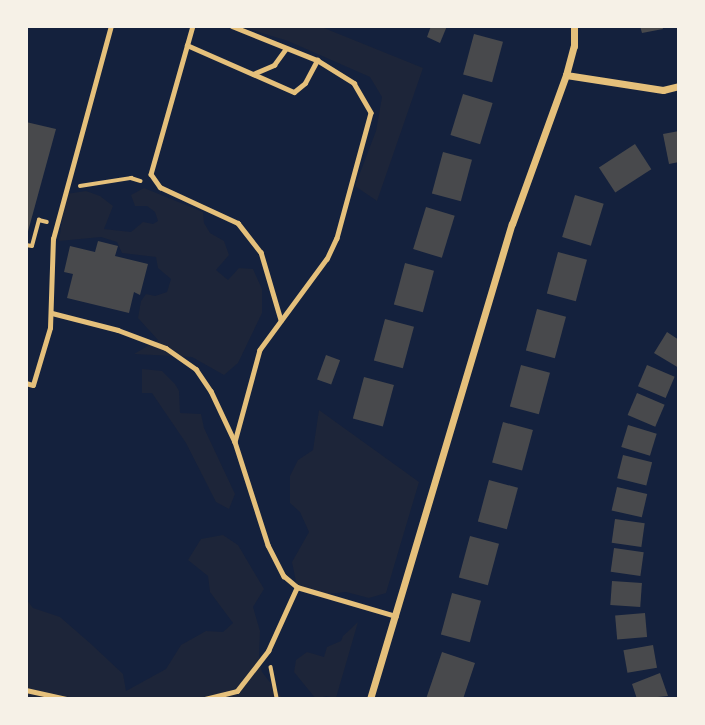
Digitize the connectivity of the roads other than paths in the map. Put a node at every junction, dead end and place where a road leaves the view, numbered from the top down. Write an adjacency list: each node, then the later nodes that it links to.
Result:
1 (111, 26): 11 (lane)
2 (193, 26): 5 (lane)
3 (232, 26): 6 (lane)
4 (574, 26): 9 (street)
5 (187, 45): 8 (lane); 12 (lane)
6 (285, 50): 7 (lane); 8 (lane)
7 (317, 60): 8 (lane); 12 (lane)
8 (253, 74)
9 (566, 75): 10 (street); 16 (street)
10 (679, 86)
11 (51, 313): 13 (lane); 14 (lane)
12 (281, 320): 14 (lane)
13 (26, 383)
14 (235, 442): 15 (lane)
15 (297, 587): 16 (lane); 19 (lane)
16 (396, 616): 20 (street)
17 (26, 690): 18 (lane)
18 (67, 699)
19 (205, 699)
20 (370, 699)

